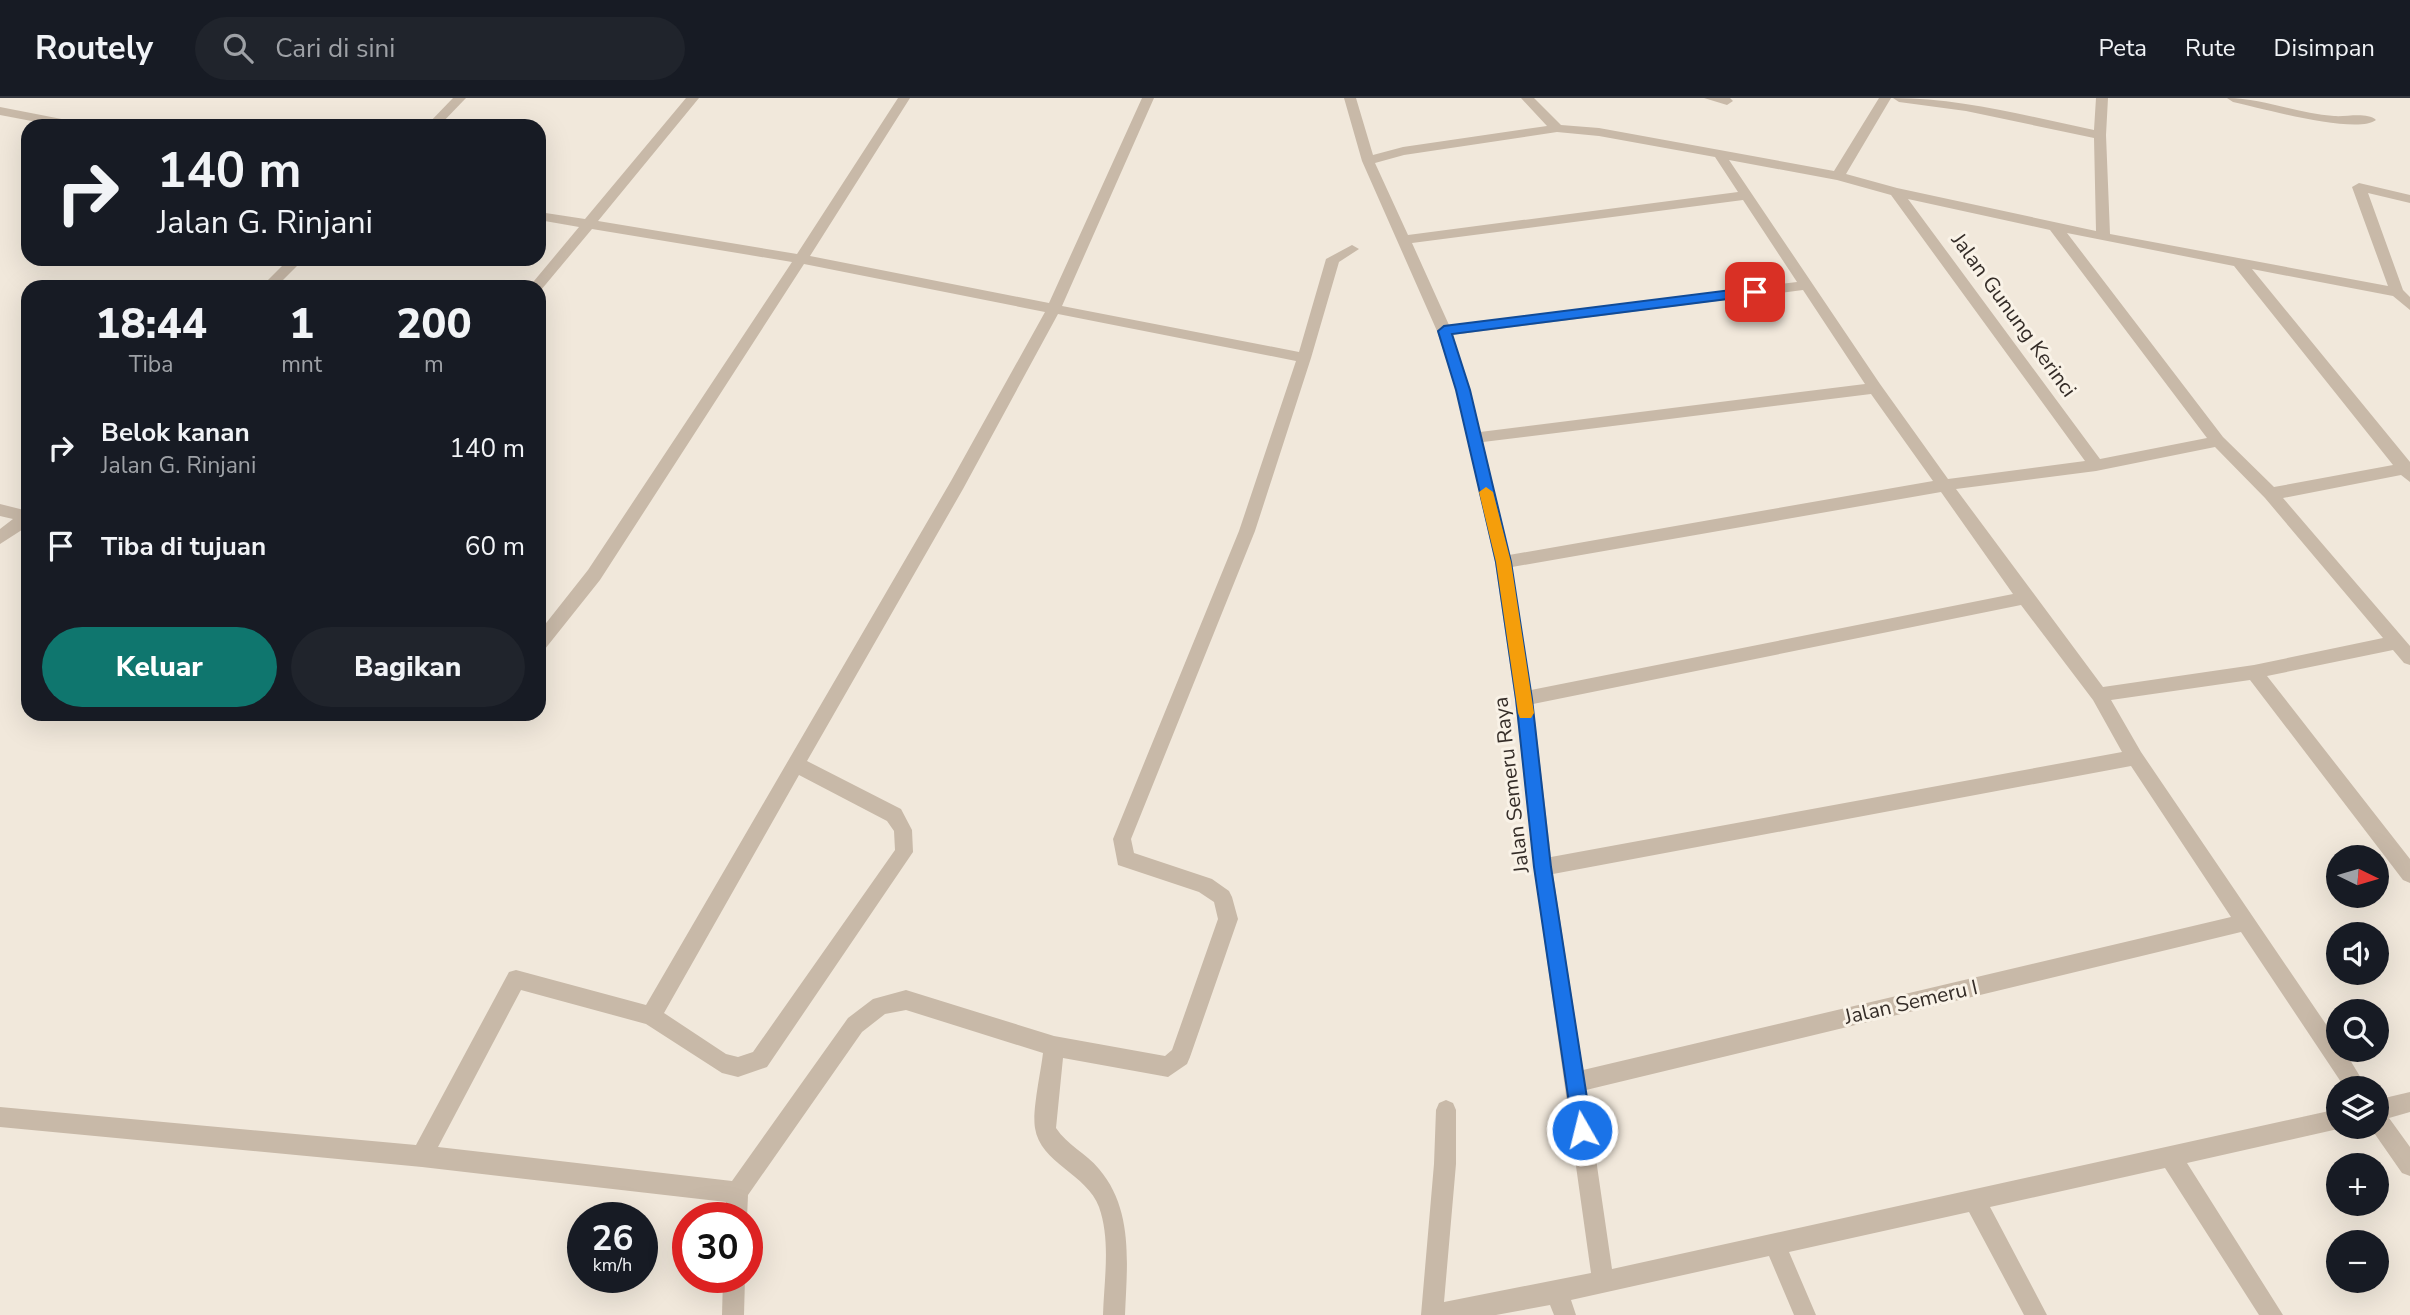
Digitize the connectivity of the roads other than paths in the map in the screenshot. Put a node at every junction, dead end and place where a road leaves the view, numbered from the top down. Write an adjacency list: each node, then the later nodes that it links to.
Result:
1 (460, 98): 16 (street)
2 (693, 98): 27 (street)
3 (904, 98): 32 (street)
4 (1148, 98): 40 (street)
5 (1350, 98): 21 (street, Jalan Semeru Raya)
6 (1527, 98): 18 (street)
7 (1710, 98): 12 (street)
8 (1885, 98): 22 (street)
9 (1899, 98): 13 (street)
10 (2102, 98): 19 (street)
11 (2233, 98): 17 (street)
12 (1727, 101)
13 (1967, 102): 19 (street)
14 (0, 111): 15 (street)
15 (41, 119)
16 (439, 119)
17 (2370, 120)
18 (1557, 128): 20 (street); 21 (street)
19 (2100, 135): 29 (street)
20 (1719, 154): 22 (street); 24 (street)
21 (1368, 161): 30 (street, Jalan Semeru Raya)
22 (1838, 176): 23 (street)
23 (1896, 192): 28 (street); 46 (street, Jalan Gunung Kerinci)
24 (1746, 195): 30 (street); 37 (street)
25 (2410, 199): 38 (street)
26 (546, 217): 27 (street)
27 (584, 225): 32 (street); 36 (street)
28 (2054, 226): 29 (street); 45 (street)
29 (2103, 237): 33 (street)
30 (1402, 240): 41 (street, Jalan Semeru Raya)
31 (1352, 249): 42 (street)
32 (801, 259): 40 (street); 56 (street)
33 (2240, 264): 38 (street); 47 (street)
34 (290, 266): 35 (street)
35 (275, 280)
36 (541, 280)
37 (1807, 285): 41 (street); 43 (street)
38 (2397, 292): 39 (street)
39 (2410, 304)
40 (1053, 310): 42 (street); 63 (street)
41 (1444, 331): 44 (street, Jalan Semeru Raya)
42 (1304, 358): 68 (street)
43 (1875, 388): 44 (street); 48 (street)
44 (1473, 438): 54 (street, Jalan Semeru Raya)
45 (2218, 441): 46 (street); 49 (street)
46 (2096, 465): 48 (street)
47 (2408, 471): 49 (street)
48 (1945, 485): 54 (street); 55 (street)
49 (2271, 494): 57 (street)
50 (0, 510): 51 (street)
51 (21, 515)
52 (21, 522): 53 (street)
53 (0, 538)
54 (1503, 562): 61 (street, Jalan Semeru Raya)
55 (2025, 598): 60 (street); 61 (street)
56 (546, 639)
57 (2396, 642): 58 (street); 59 (street)
58 (2410, 658)
59 (2254, 672): 60 (street); 65 (street)
60 (2099, 695): 62 (street)
61 (1524, 699): 64 (street, Jalan Semeru Raya)
62 (2135, 757): 64 (street); 66 (street)
63 (795, 764): 67 (street); 67 (street)
64 (1543, 867): 70 (street, Jalan Semeru Raya)
65 (2410, 874)
66 (2246, 922): 69 (street); 70 (street, Jalan Semeru I)
67 (651, 1016): 78 (street)
68 (1054, 1046): 80 (street); 88 (street)
69 (2349, 1076)
70 (1576, 1082): 84 (street, Jalan Semeru Raya)
71 (2410, 1102): 72 (street)
72 (2389, 1108)
73 (1446, 1110): 89 (street)
74 (0, 1117): 78 (street)
75 (2326, 1122): 77 (street)
76 (2389, 1136): 79 (street)
77 (2169, 1155): 81 (street); 94 (street)
78 (422, 1156): 80 (street)
79 (2410, 1165)
80 (737, 1192): 82 (street)
81 (1975, 1201): 83 (street); 93 (street)
82 (737, 1202)
83 (1774, 1242): 84 (street); 92 (street)
84 (1603, 1281): 85 (street)
85 (1557, 1292): 90 (street); 91 (street)
86 (734, 1293): 87 (street)
87 (733, 1315)
88 (1114, 1315)
89 (1432, 1315)
90 (1437, 1315)
91 (1565, 1315)
92 (1805, 1315)
93 (2036, 1315)
94 (2272, 1315)

